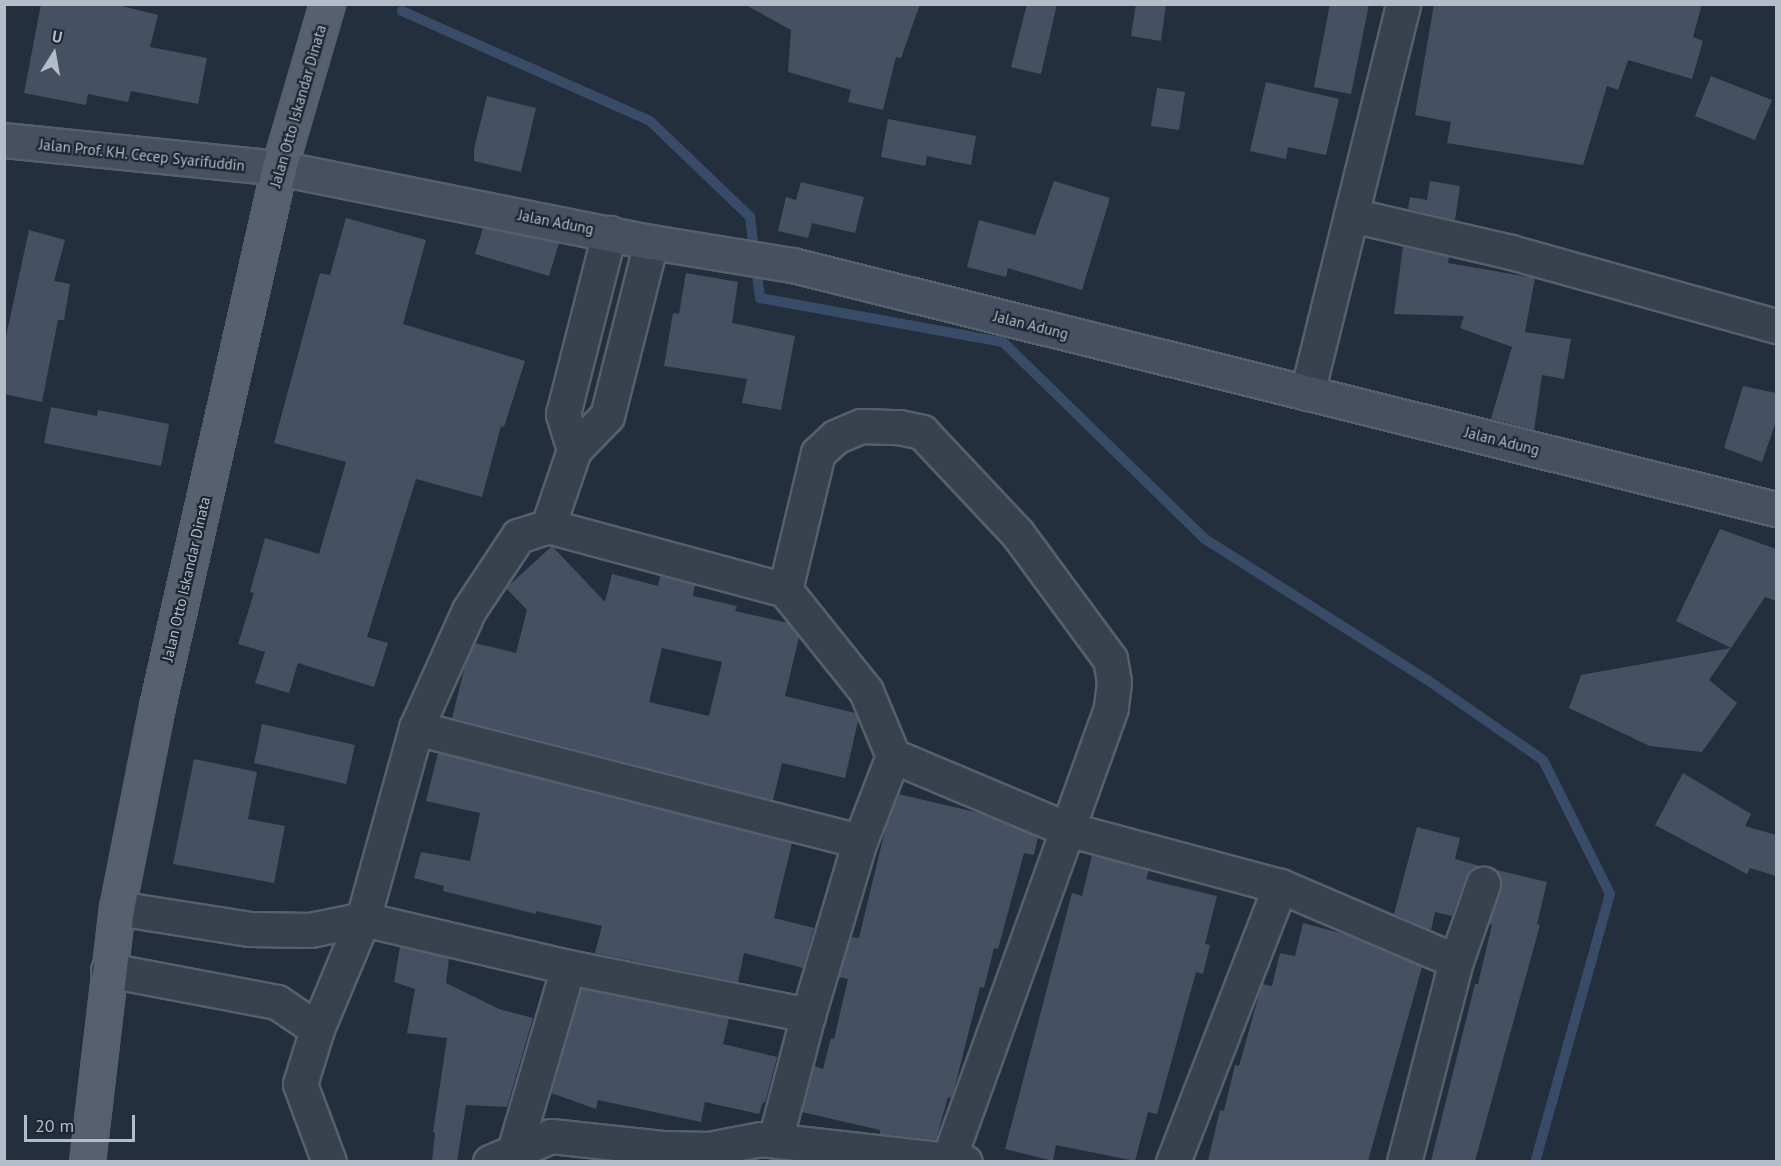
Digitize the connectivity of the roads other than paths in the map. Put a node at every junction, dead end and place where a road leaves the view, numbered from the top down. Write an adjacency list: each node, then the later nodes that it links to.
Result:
1 (327, 4): 4 (main road, Jalan Otto Iskandar Dinata)
2 (1402, 4): 5 (street)
3 (4, 140): 4 (main road, Jalan Prof. KH. Cecep Syarifuddin)
4 (279, 168): 6 (main road, Jalan Adung); 20 (main road, Jalan Otto Iskandar Dinata)
5 (1351, 215): 8 (street); 9 (street)
6 (609, 233): 7 (main road, Jalan Adung); 10 (street)
7 (651, 242): 9 (main road, Jalan Adung); 10 (street)
8 (1776, 326)
9 (1307, 393): 11 (main road, Jalan Adung)
10 (574, 450): 12 (street)
11 (1776, 509)
12 (548, 526): 13 (street); 14 (street)
13 (784, 590): 15 (street); 16 (street)
14 (416, 728): 17 (street); 21 (street)
15 (893, 756): 16 (street); 17 (street)
16 (1067, 829): 19 (street); 29 (street)
17 (860, 841): 25 (street)
18 (1483, 884): 22 (street)
19 (1280, 886): 22 (street); 32 (street)
20 (117, 908): 21 (street); 24 (main road, Jalan Otto Iskandar Dinata)
21 (363, 919): 23 (street); 26 (street)
22 (1456, 961): 33 (street)
23 (568, 967): 25 (street); 28 (street)
24 (108, 970): 26 (street); 30 (main road, Jalan Otto Iskandar Dinata)
25 (808, 1015): 27 (street)
26 (317, 1029): 31 (street)
27 (775, 1140): 28 (street); 29 (street)
28 (502, 1156)
29 (957, 1160)
30 (87, 1161)
31 (329, 1161)
32 (1173, 1161)
33 (1404, 1161)

